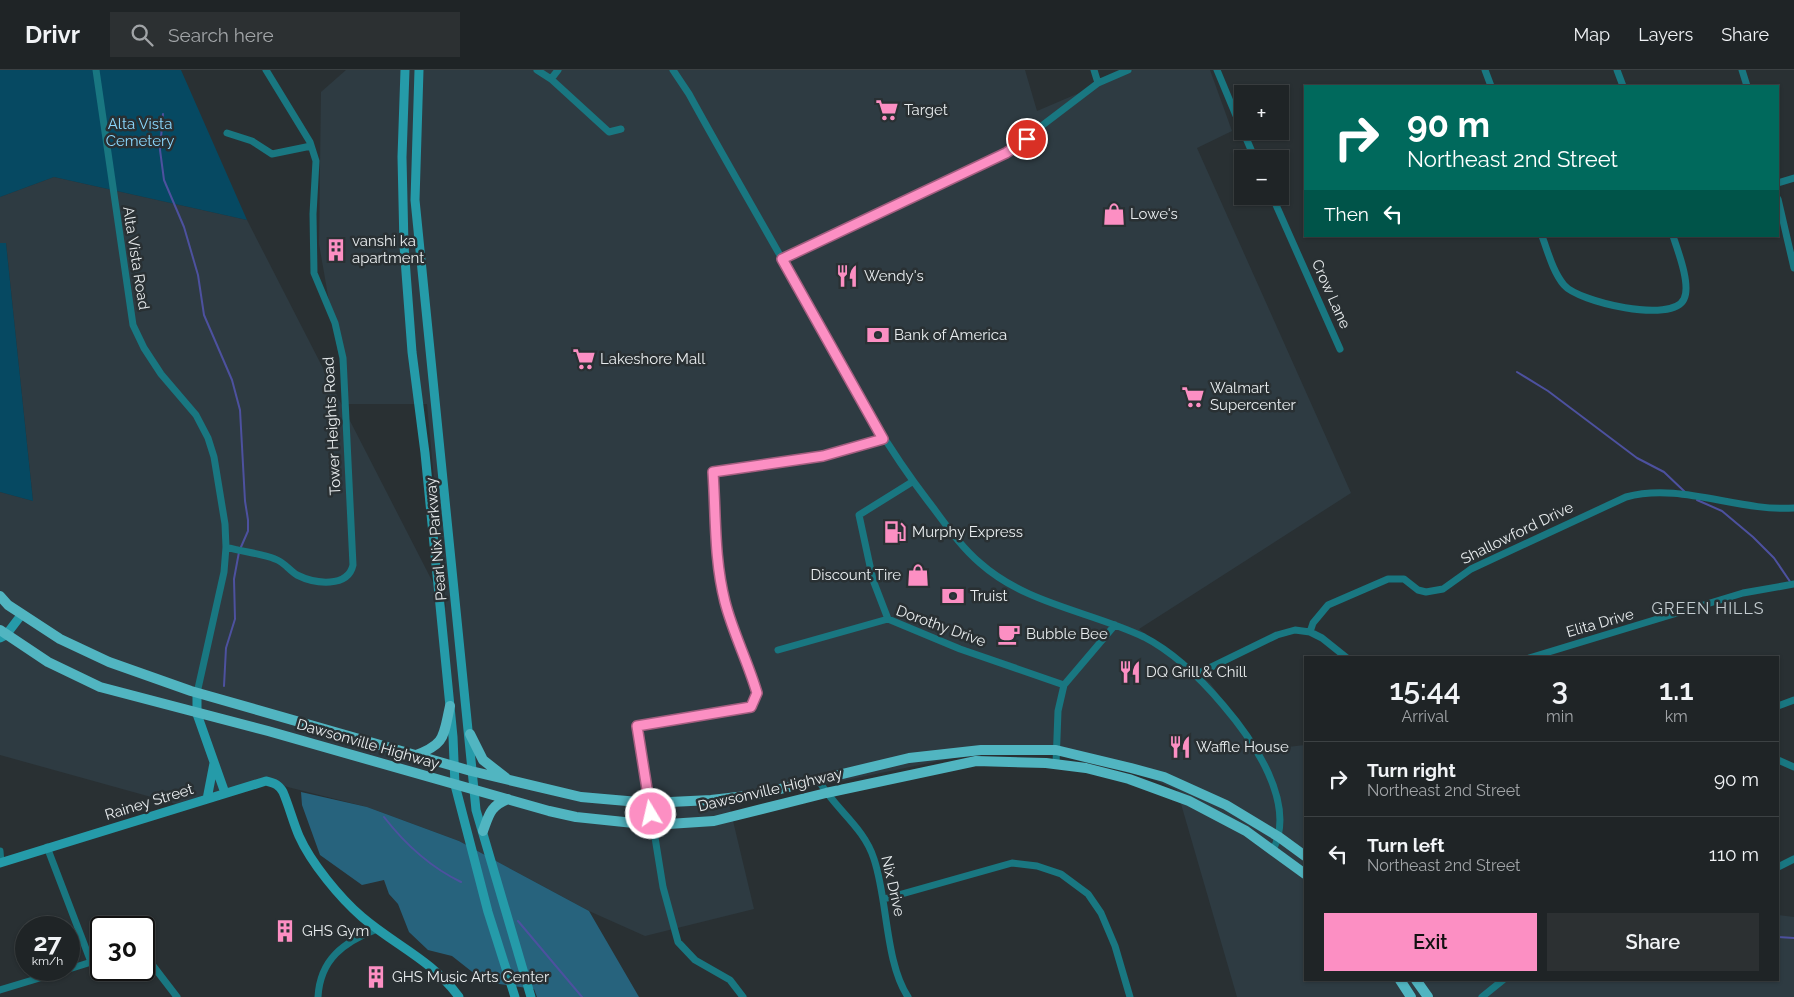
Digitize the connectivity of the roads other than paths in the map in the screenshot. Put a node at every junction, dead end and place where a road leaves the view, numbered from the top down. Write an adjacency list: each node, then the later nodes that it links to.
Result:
1 (96, 70): 35 (street, Alta Vista Road)
2 (266, 70): 22 (street, Tower Heights Road)
3 (405, 70): 50 (main road, Pearl Nix Parkway)
4 (419, 70): 53 (main road, Pearl Nix Parkway)
5 (538, 70): 14 (street)
6 (558, 70): 14 (street)
7 (673, 70): 29 (street)
8 (1094, 70): 15 (street)
9 (1128, 70): 15 (street)
10 (1217, 70): 19 (street)
11 (1485, 70): 16 (street)
12 (1618, 70): 17 (street)
13 (1742, 70): 18 (street)
14 (551, 79): 20 (street)
15 (1098, 83): 29 (street)
16 (1491, 85)
17 (1623, 85)
18 (1747, 85)
19 (1234, 110)
20 (621, 129)
21 (227, 133): 22 (street)
22 (311, 146): 35 (street, Tower Heights Road)
23 (1794, 178): 24 (street)
24 (1779, 183)
25 (1779, 203): 30 (street)
26 (1276, 205): 31 (street, Crow Lane)
27 (1542, 237): 28 (street)
28 (1673, 237)
29 (782, 259): 32 (street)
30 (1794, 268)
31 (1340, 349)
32 (883, 439): 33 (street); 70 (street)
33 (912, 482): 39 (street); 40 (street)
34 (1794, 508): 41 (street, Shallowford Drive)
35 (226, 547): 48 (street, Alta Vista Road)
36 (1794, 584): 45 (street, Elita Drive)
37 (0, 596): 38 (main road, Dawsonville Highway)
38 (22, 614): 42 (main road); 48 (main road, Dawsonville Highway)
39 (888, 620): 43 (street, Dorothy Drive); 47 (street, Dorothy Drive)
40 (1114, 625): 46 (street); 47 (street)
41 (1310, 632): 44 (street); 46 (street)
42 (2, 634): 52 (main road, Dawsonville Highway)
43 (778, 650)
44 (1345, 656)
45 (1536, 656)
46 (1195, 675): 73 (street)
47 (1064, 685): 54 (street)
48 (197, 693): 52 (main road); 55 (main road, Dawsonville Highway)
49 (1794, 700): 51 (street)
50 (450, 706): 55 (main road); 59 (main road, Pearl Nix Parkway)
51 (1779, 706)
52 (197, 714): 57 (main road); 64 (main road, Dawsonville Highway)
53 (470, 734): 61 (main road, Pearl Nix Parkway); 62 (main road)
54 (1056, 750): 58 (street); 63 (main road, Dawsonville Highway); 73 (main road, Dawsonville Highway)
55 (414, 756): 59 (main road, Dawsonville Highway)
56 (1779, 760): 60 (street)
57 (214, 763): 66 (main road); 68 (main road)
58 (1056, 764): 67 (main road, Dawsonville Highway); 75 (main road, Dawsonville Highway)
59 (454, 766): 61 (main road, Dawsonville Highway); 64 (main road, Pearl Nix Parkway)
60 (1794, 767)
61 (471, 771): 62 (main road, Dawsonville Highway); 65 (main road, Pearl Nix Parkway)
62 (511, 781): 70 (main road, Dawsonville Highway)
63 (819, 781): 67 (street, Nix Drive); 70 (main road, Dawsonville Highway)
64 (455, 785): 65 (main road, Dawsonville Highway); 94 (main road, Pearl Nix Parkway)
65 (472, 789): 69 (main road, Dawsonville Highway); 72 (main road, Pearl Nix Parkway)
66 (226, 793): 68 (main road, Rainey Street); 83 (main road, Rainey Street)
67 (826, 793): 71 (main road, Dawsonville Highway); 82 (street, Nix Drive)
68 (207, 800): 74 (main road, Rainey Street)
69 (508, 800): 71 (main road, Dawsonville Highway); 72 (main road)
70 (650, 803): 71 (street)
71 (652, 825): 96 (street)
72 (484, 832): 95 (main road, Pearl Nix Parkway)
73 (1279, 837): 75 (street); 77 (main road, Dawsonville Highway)
74 (47, 847): 79 (main road, Rainey Street); 84 (street)
75 (1273, 850): 81 (main road, Dawsonville Highway)
76 (0, 851): 79 (street)
77 (1304, 855)
78 (1794, 859): 80 (street)
79 (0, 863)
80 (1779, 866)
81 (1304, 873)
82 (884, 898): 97 (street, Nix Drive); 98 (street)
83 (377, 929): 92 (street); 93 (main road, Rainey Street)
84 (90, 959)
85 (155, 968): 91 (street)
86 (30, 981): 90 (street)
87 (1401, 981): 99 (main road)
88 (1417, 981): 100 (main road)
89 (1502, 981): 101 (street)
90 (0, 990)
91 (177, 997)
92 (318, 997)
93 (459, 997)
94 (515, 997)
95 (530, 997)
96 (743, 997)
97 (908, 997)
98 (1130, 997)
99 (1411, 997)
100 (1428, 997)
101 (1482, 997)

